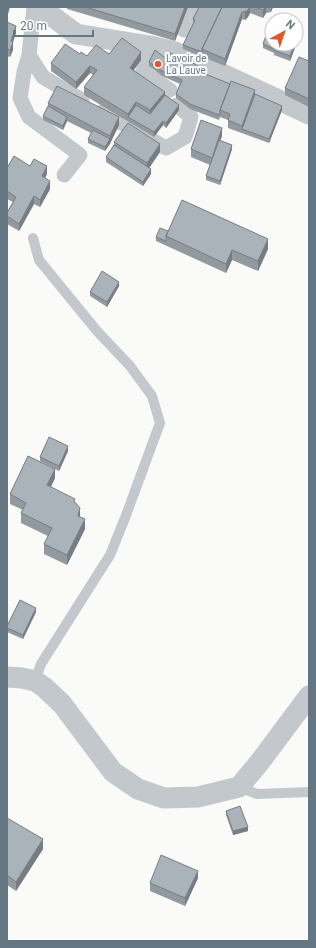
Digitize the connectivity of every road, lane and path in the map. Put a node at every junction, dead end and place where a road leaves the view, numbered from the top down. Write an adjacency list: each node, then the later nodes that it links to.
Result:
1 (34, 7): 6 (street)
2 (40, 7): 5 (street)
3 (195, 7): 4 (street)
4 (180, 42): 5 (street); 9 (street)
5 (150, 46): 7 (street)
6 (29, 55): 8 (street); 10 (street)
7 (170, 90)
8 (177, 105)
9 (309, 114)
10 (64, 175)
11 (33, 238): 13 (lane)
12 (7, 677): 13 (street)
13 (35, 681): 15 (street)
14 (309, 696): 15 (street)
15 (238, 787): 16 (lane)
16 (309, 792)

